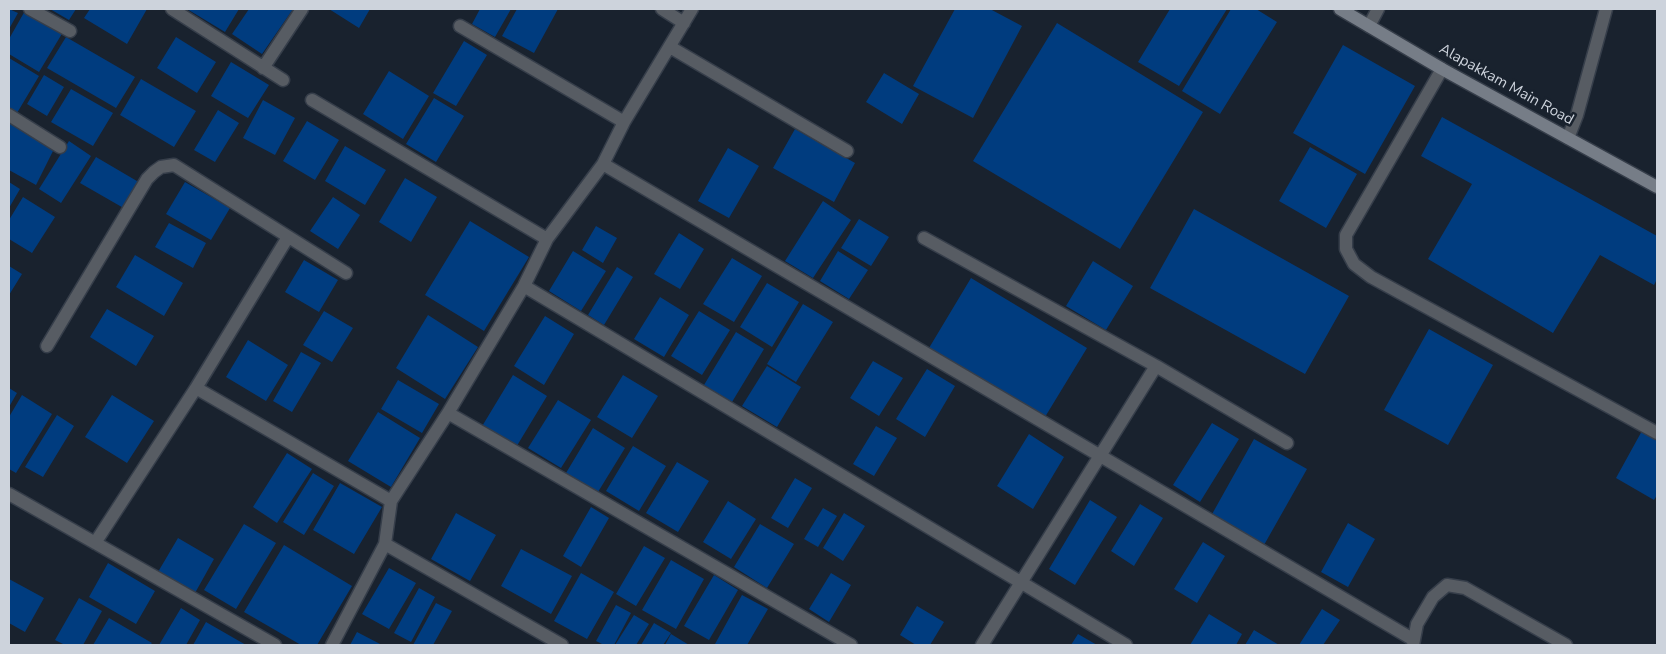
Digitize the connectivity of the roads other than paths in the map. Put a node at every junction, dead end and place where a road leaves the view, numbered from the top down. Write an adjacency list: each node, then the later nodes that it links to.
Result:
1 (30, 9): 12 (street)
2 (172, 9): 14 (street)
3 (302, 9): 14 (street)
4 (662, 9): 9 (street)
5 (692, 9): 9 (street)
6 (1340, 9): 11 (main road, Alapakkam Main Road)
7 (1378, 9): 11 (street)
8 (1606, 9): 20 (street)
9 (684, 23): 13 (street)
10 (460, 26): 19 (street)
11 (1369, 26): 15 (main road, Alapakkam Main Road)
12 (70, 31)
13 (670, 46): 19 (street); 22 (street)
14 (264, 68): 16 (street)
15 (1442, 70): 20 (main road, Alapakkam Main Road); 34 (street)
16 (282, 80)
17 (312, 100): 27 (street)
18 (9, 115): 21 (street)
19 (624, 122): 23 (street)
20 (1568, 138): 24 (main road, Alapakkam Main Road)
21 (60, 147)
22 (847, 151)
23 (603, 164): 27 (street); 36 (street)
24 (1657, 187)
25 (288, 237): 28 (street); 30 (street); 32 (street)
26 (924, 238): 31 (street)
27 (547, 239): 29 (street)
28 (346, 273)
29 (524, 286): 33 (street); 41 (street)
30 (47, 346)
31 (1156, 366): 35 (street); 36 (street)
32 (196, 388): 38 (street); 39 (street)
33 (448, 413): 38 (street); 46 (street)
34 (1657, 433)
35 (1287, 443)
36 (1100, 456): 41 (street); 42 (street)
37 (10, 497): 39 (street)
38 (390, 501): 40 (street)
39 (95, 543): 43 (street)
40 (385, 544): 44 (street); 45 (street)
41 (1021, 583): 47 (street); 48 (street)
42 (1413, 643): 49 (street)
43 (275, 645)
44 (332, 645)
45 (562, 645)
46 (851, 645)
47 (982, 645)
48 (1126, 645)
49 (1566, 645)

